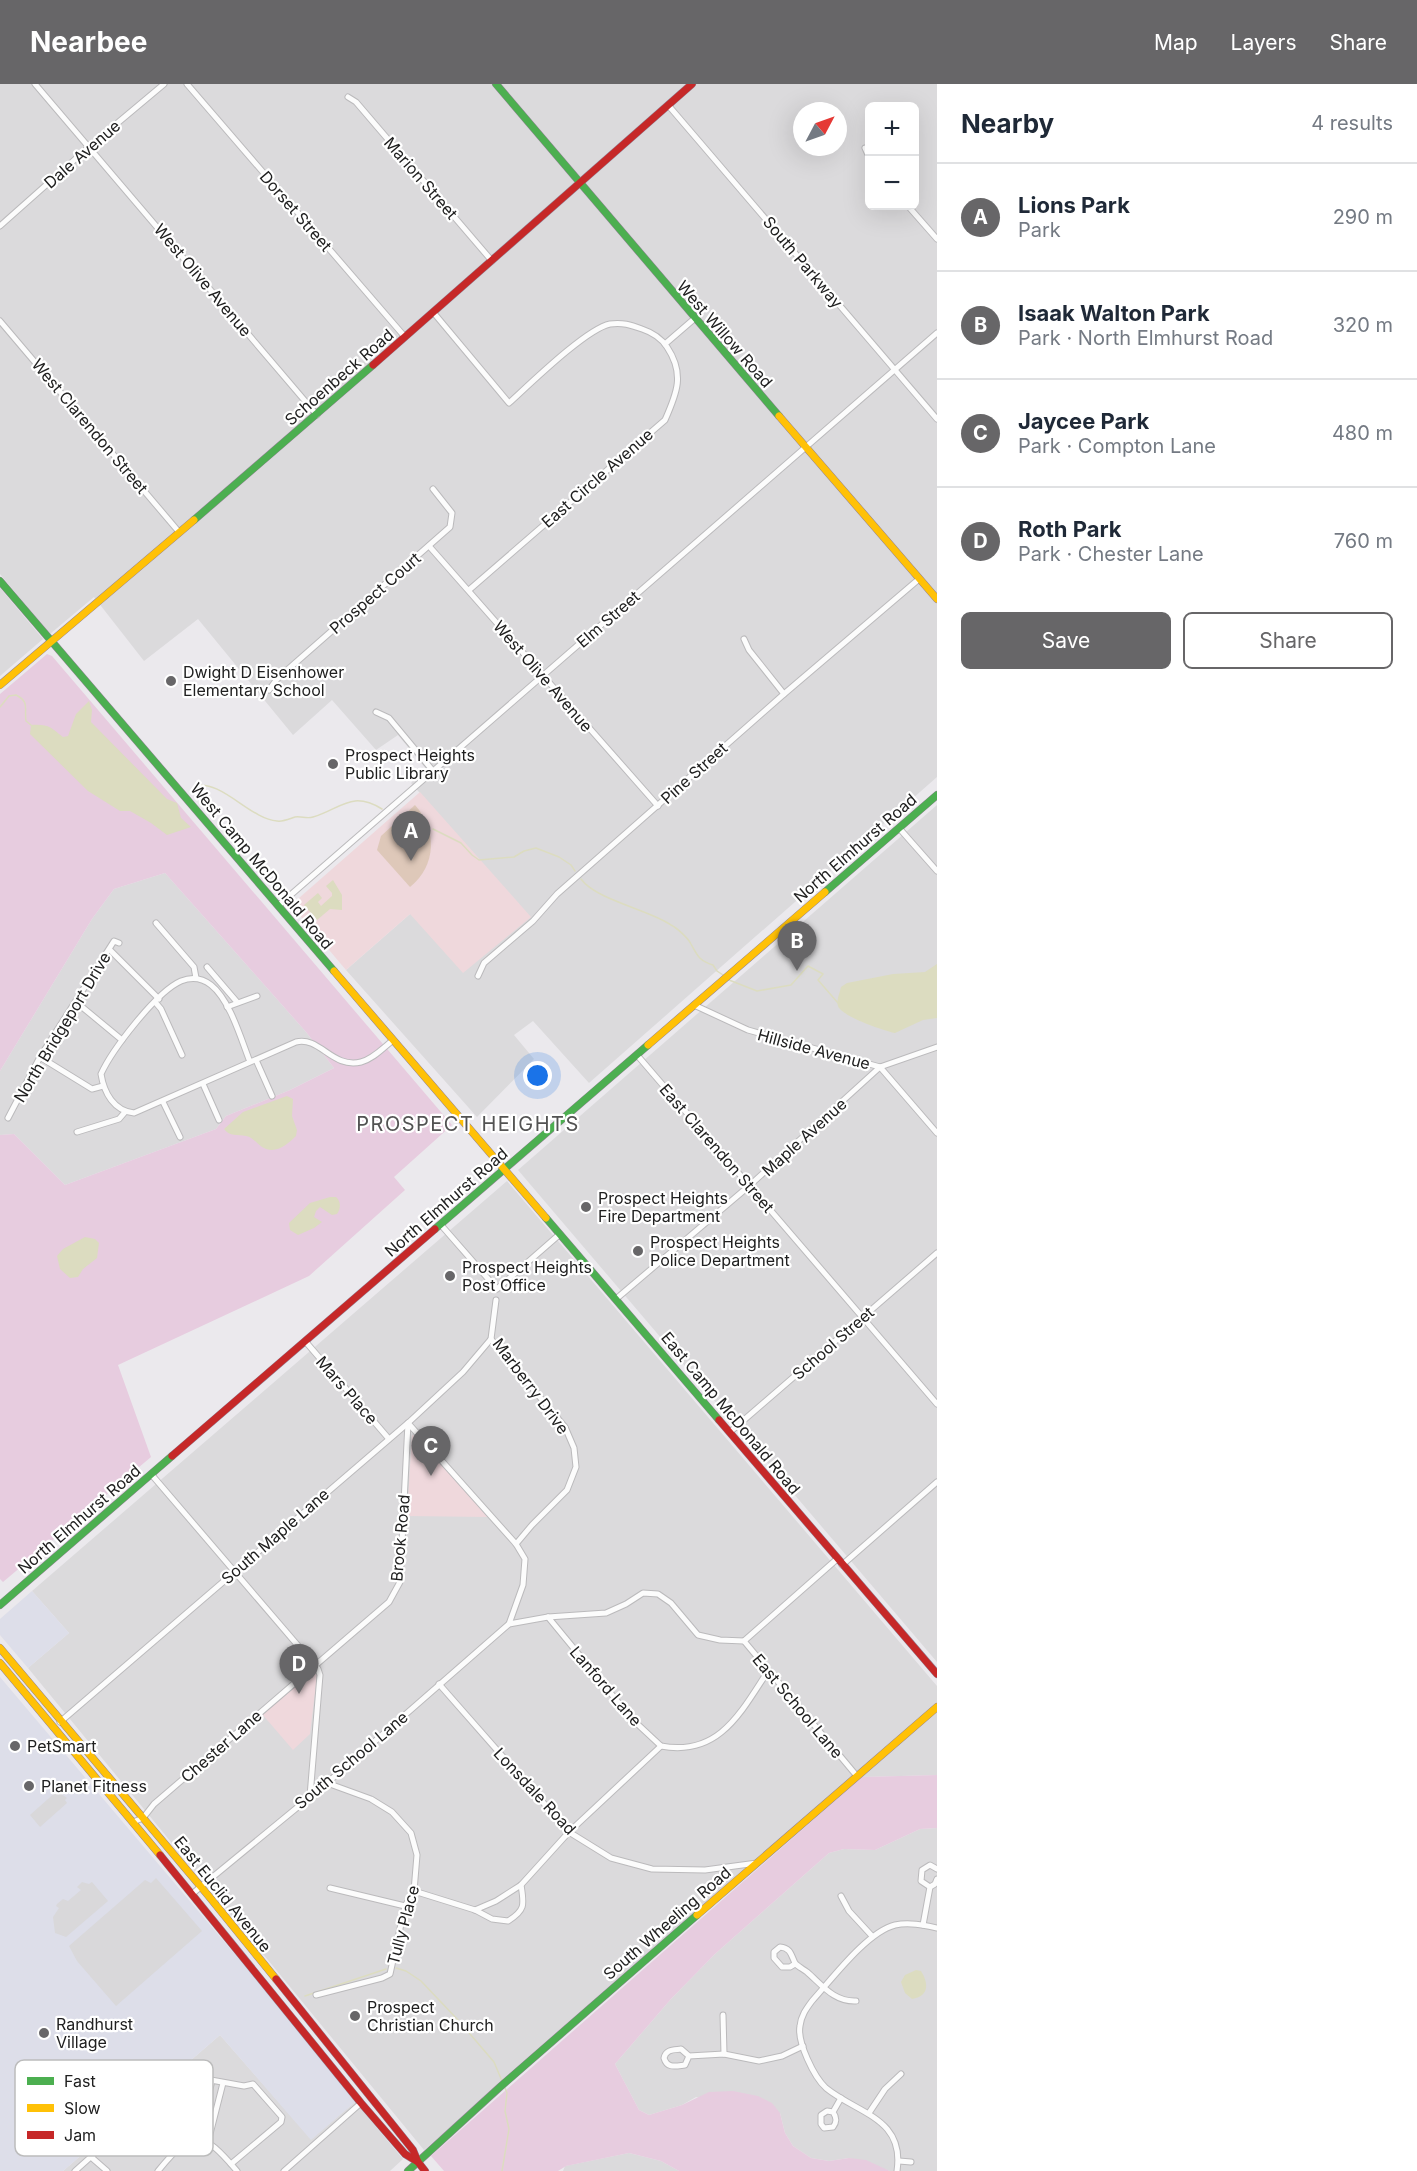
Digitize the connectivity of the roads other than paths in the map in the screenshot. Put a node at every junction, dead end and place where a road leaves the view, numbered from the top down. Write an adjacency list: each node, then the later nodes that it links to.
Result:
1 (35, 84): 8 (street, West Olive Avenue)
2 (164, 84): 8 (street, Dale Avenue)
3 (187, 84): 18 (street, Dorset Street)
4 (497, 84): 9 (main road, West Willow Road)
5 (692, 84): 7 (main road, Schoenbeck Road)
6 (348, 97): 13 (street, Marion Street)
7 (669, 105): 9 (main road, Schoenbeck Road); 20 (street, South Parkway)
8 (90, 146): 11 (street, Dale Avenue); 21 (street, West Olive Avenue)
9 (580, 183): 13 (main road, Schoenbeck Road); 15 (main road, West Willow Road)
10 (912, 210): 12 (street)
11 (0, 226)
12 (937, 239)
13 (492, 261): 14 (main road, Schoenbeck Road)
14 (433, 312): 18 (main road, Schoenbeck Road); 19 (street)
15 (694, 319): 19 (street); 23 (main road, West Willow Road)
16 (0, 321): 25 (street, West Clarendon Street)
17 (937, 333): 20 (street, Elm Street)
18 (405, 337): 21 (main road, Schoenbeck Road)
19 (665, 344): 29 (street, East Circle Avenue)
20 (895, 370): 22 (street, South Parkway); 23 (street, Elm Street)
21 (317, 415): 25 (main road, Schoenbeck Road)
22 (937, 419)
23 (805, 447): 27 (main road, West Willow Road); 33 (street, Elm Street)
24 (433, 489): 26 (street, Prospect Court)
25 (179, 532): 32 (main road, Schoenbeck Road)
26 (429, 546): 29 (street, West Olive Avenue); 35 (street, Prospect Court)
27 (920, 579): 30 (main road, West Willow Road); 36 (street, Pine Street)
28 (0, 580): 32 (main road, West Camp McDonald Road)
29 (469, 590): 33 (street, West Olive Avenue)
30 (937, 599)
31 (744, 639): 36 (street)
32 (51, 641): 34 (main road, Schoenbeck Road); 43 (main road, West Camp McDonald Road)
33 (542, 676): 38 (street, Elm Street); 40 (street, West Olive Avenue)
34 (0, 685)
35 (269, 690)
36 (783, 694): 40 (street, Pine Street)
37 (376, 712): 38 (street)
38 (433, 771): 43 (street, Elm Street)
39 (937, 795): 41 (main road, North Elmhurst Road)
40 (658, 806): 48 (street, Pine Street)
41 (899, 828): 42 (street); 54 (main road, North Elmhurst Road)
42 (937, 871)
43 (279, 905): 57 (main road, West Camp McDonald Road)
44 (156, 923): 49 (street)
45 (119, 943): 46 (street, North Bridgeport Drive)
46 (110, 950): 51 (street); 52 (street, North Bridgeport Drive)
47 (207, 967): 53 (street)
48 (478, 976)
49 (196, 978): 51 (street); 55 (street)
50 (257, 996): 53 (street)
51 (157, 1000): 56 (street); 59 (street)
52 (76, 1002): 56 (street); 61 (street, North Bridgeport Drive)
53 (237, 1002): 55 (street)
54 (694, 1005): 60 (main road, North Elmhurst Road); 63 (street, Hillside Avenue)
55 (227, 1007): 62 (street)
56 (122, 1040): 65 (street)
57 (392, 1041): 62 (street); 74 (main road, West Camp McDonald Road)
58 (937, 1047): 63 (street, Hillside Avenue)
59 (182, 1055)
60 (637, 1055): 74 (main road, North Elmhurst Road); 75 (street, East Clarendon Street)
61 (40, 1057): 65 (street); 69 (street, North Bridgeport Drive)
62 (253, 1061): 64 (street); 66 (street)
63 (880, 1067): 72 (street); 75 (street, Maple Avenue)
64 (203, 1084): 67 (street); 70 (street)
65 (103, 1086): 68 (street)
66 (272, 1096)
67 (163, 1102): 68 (street); 73 (street)
68 (125, 1112): 71 (street)
69 (8, 1118)
70 (219, 1120)
71 (77, 1132)
72 (937, 1133)
73 (180, 1137)
74 (505, 1168): 76 (main road, North Elmhurst Road); 77 (main road, East Camp McDonald Road)
75 (750, 1186): 79 (street, Maple Avenue); 81 (street, East Clarendon Street)
76 (441, 1225): 77 (street); 83 (main road, North Elmhurst Road)
77 (560, 1234): 79 (main road, East Camp McDonald Road)
78 (937, 1253): 81 (street, School Street)
79 (616, 1299): 86 (main road, East Camp McDonald Road)
80 (496, 1300): 82 (street, Marberry Drive)
81 (863, 1317): 84 (street, East Clarendon Street); 86 (street, School Street)
82 (491, 1339): 85 (street, South Maple Lane); 90 (street, Marberry Drive)
83 (305, 1341): 87 (street, Mars Place); 88 (main road, North Elmhurst Road)
84 (937, 1404)
85 (408, 1423): 87 (street, South Maple Lane); 90 (street); 99 (street, Brook Road)
86 (730, 1432): 91 (main road, East Camp McDonald Road)
87 (389, 1439): 92 (street, South Maple Lane)
88 (151, 1474): 92 (street); 93 (main road, North Elmhurst Road)
89 (937, 1482): 91 (street)
90 (516, 1544): 95 (street)
91 (839, 1562): 96 (street); 101 (main road, East Camp McDonald Road)
92 (234, 1571): 99 (street); 104 (street, South Maple Lane)
93 (0, 1605)
94 (548, 1617): 95 (street, East School Lane); 96 (street, East School Lane); 106 (street, Lanford Lane)
95 (509, 1624): 102 (street, South School Lane)
96 (744, 1641): 100 (street, East School Lane)
97 (0, 1648): 104 (main road, East Euclid Avenue)
98 (0, 1663): 105 (main road, East Euclid Avenue)
99 (315, 1664): 109 (street); 110 (street, Chester Lane)
100 (768, 1671): 106 (street, Lanford Lane); 107 (street, East School Lane)
101 (937, 1674)
102 (440, 1684): 108 (street, South School Lane); 112 (street, Lonsdale Road)
103 (937, 1707): 107 (main road, South Wheeling Road)
104 (62, 1720): 105 (street, South Maple Lane); 110 (main road, East Euclid Avenue)
105 (54, 1727): 111 (main road, East Euclid Avenue)
106 (661, 1746): 112 (street)
107 (856, 1775): 113 (main road, South Wheeling Road)
108 (327, 1783): 109 (street, South School Lane); 120 (street, Tully Place)
109 (309, 1796): 117 (street, South School Lane)
110 (141, 1815): 111 (street); 117 (main road, East Euclid Avenue)
111 (133, 1822): 121 (main road, East Euclid Avenue)
112 (569, 1832): 113 (street, Lonsdale Road); 116 (street)
113 (758, 1862): 149 (main road, South Wheeling Road)
114 (937, 1869): 118 (street)
115 (937, 1879): 118 (street)
116 (521, 1885): 124 (street); 124 (street)
117 (201, 1886): 121 (street, South School Lane); 149 (main road, East Euclid Avenue)
118 (930, 1887): 125 (street)
119 (330, 1888): 123 (street)
120 (414, 1891): 123 (street, Tully Place); 124 (street)
121 (192, 1894): 140 (main road, East Euclid Avenue)
122 (842, 1896): 127 (street)
123 (405, 1906): 130 (street, Tully Place)
124 (475, 1910)
125 (923, 1925): 126 (street); 127 (street)
126 (937, 1928)
127 (872, 1936): 129 (street)
128 (795, 1964): 128 (street); 129 (street)
129 (824, 1988): 131 (street); 133 (street)
130 (316, 1995)
131 (856, 2001)
132 (723, 2015): 134 (street)
133 (802, 2046): 134 (street); 139 (street)
134 (724, 2054): 135 (street)
135 (689, 2056): 135 (street)
136 (901, 2074): 142 (street)
137 (213, 2081): 138 (street)
138 (223, 2083): 143 (street); 150 (street)
139 (841, 2098): 141 (street); 142 (street)
140 (361, 2103): 149 (main road, East Euclid Avenue); 155 (street)
141 (833, 2112)
142 (869, 2113): 147 (street)
143 (213, 2122)
144 (213, 2146): 150 (street)
145 (170, 2156): 153 (street)
146 (91, 2157): 151 (street); 152 (street)
147 (899, 2161): 148 (street); 158 (street)
148 (911, 2162)
149 (418, 2163): 156 (main road, South Wheeling Road); 157 (main road, East Euclid Avenue)
150 (231, 2164): 154 (street)
151 (75, 2171)
152 (107, 2171)
153 (158, 2171)
154 (237, 2171)
155 (284, 2171)
156 (408, 2171)
157 (425, 2171)
158 (897, 2171)

